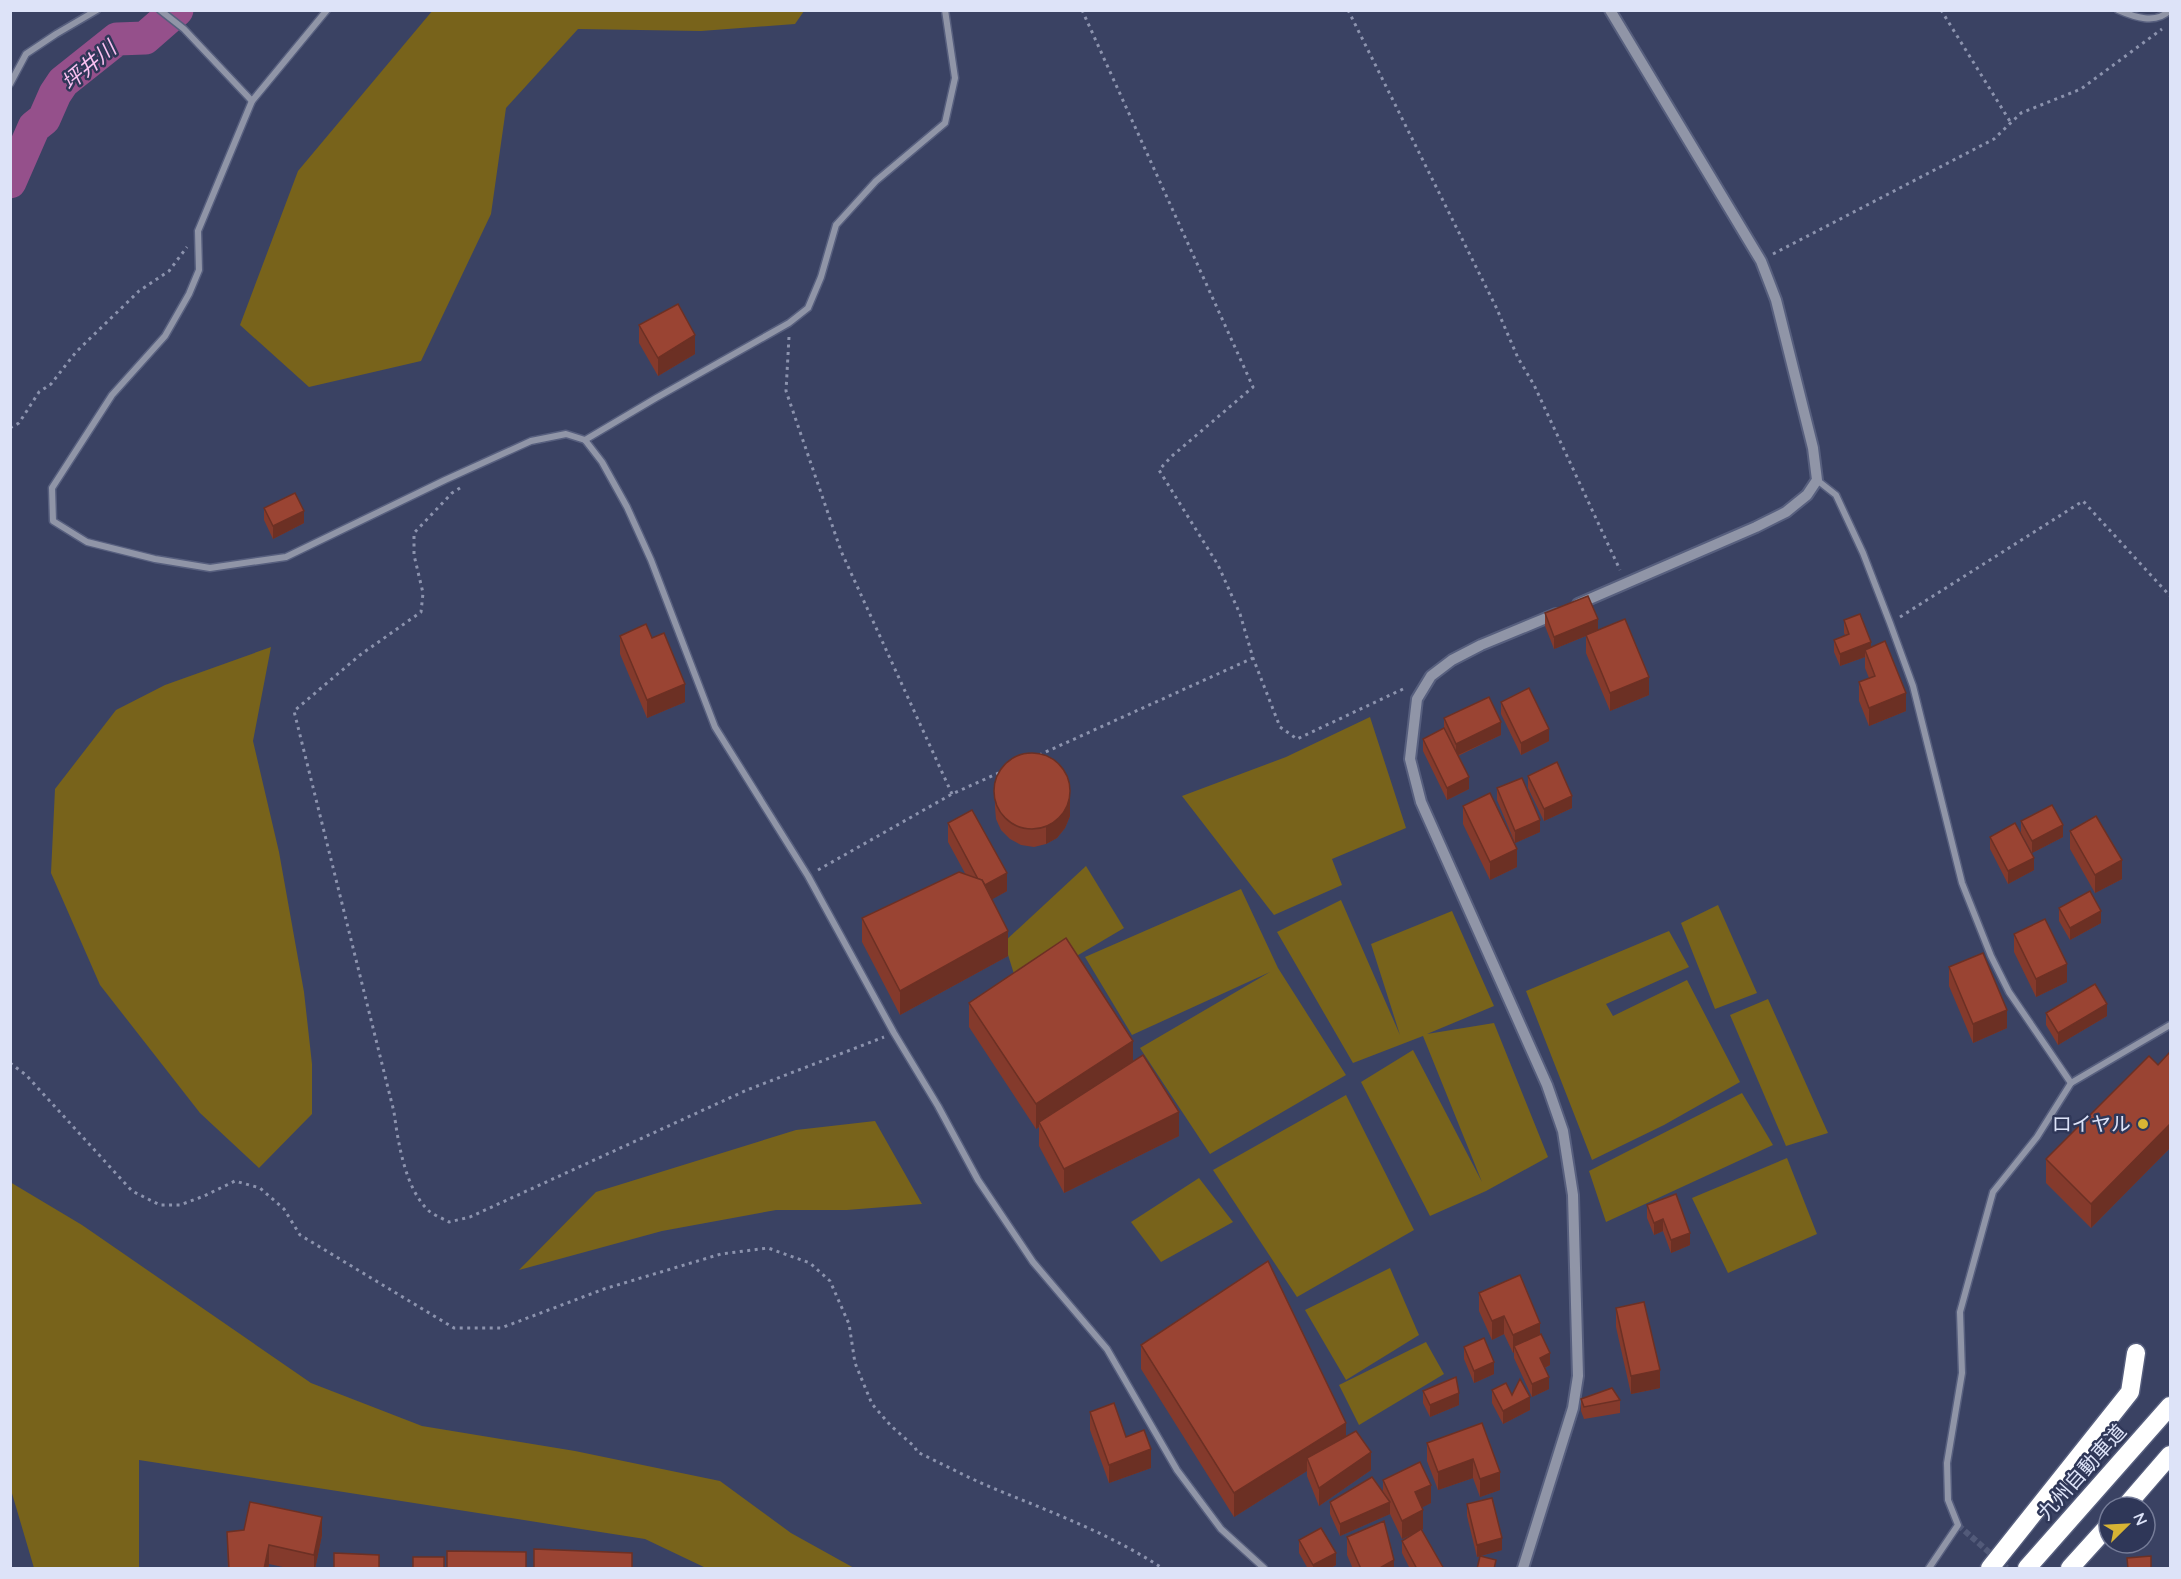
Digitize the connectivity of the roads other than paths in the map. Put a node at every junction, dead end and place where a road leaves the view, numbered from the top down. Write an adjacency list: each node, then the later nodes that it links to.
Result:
1 (98, 10): 8 (street)
2 (160, 10): 9 (street)
3 (327, 10): 9 (street)
4 (945, 10): 10 (street)
5 (1610, 10): 11 (street)
6 (2118, 10): 7 (street)
7 (2170, 10)
8 (10, 84)
9 (252, 100): 10 (street)
10 (585, 440): 19 (street)
11 (1817, 480): 13 (street); 20 (street)
12 (2170, 1025): 13 (street)
13 (2071, 1083): 21 (street)
14 (2136, 1353): 22 (highway)
15 (2170, 1406): 23 (highway, 九州自動車道)
16 (2170, 1455): 17 (highway)
17 (2135, 1495)
18 (2097, 1539): 24 (highway)
19 (1264, 1569)
20 (1523, 1569)
21 (1929, 1569)
22 (1990, 1569)
23 (2027, 1569)
24 (2070, 1569)

